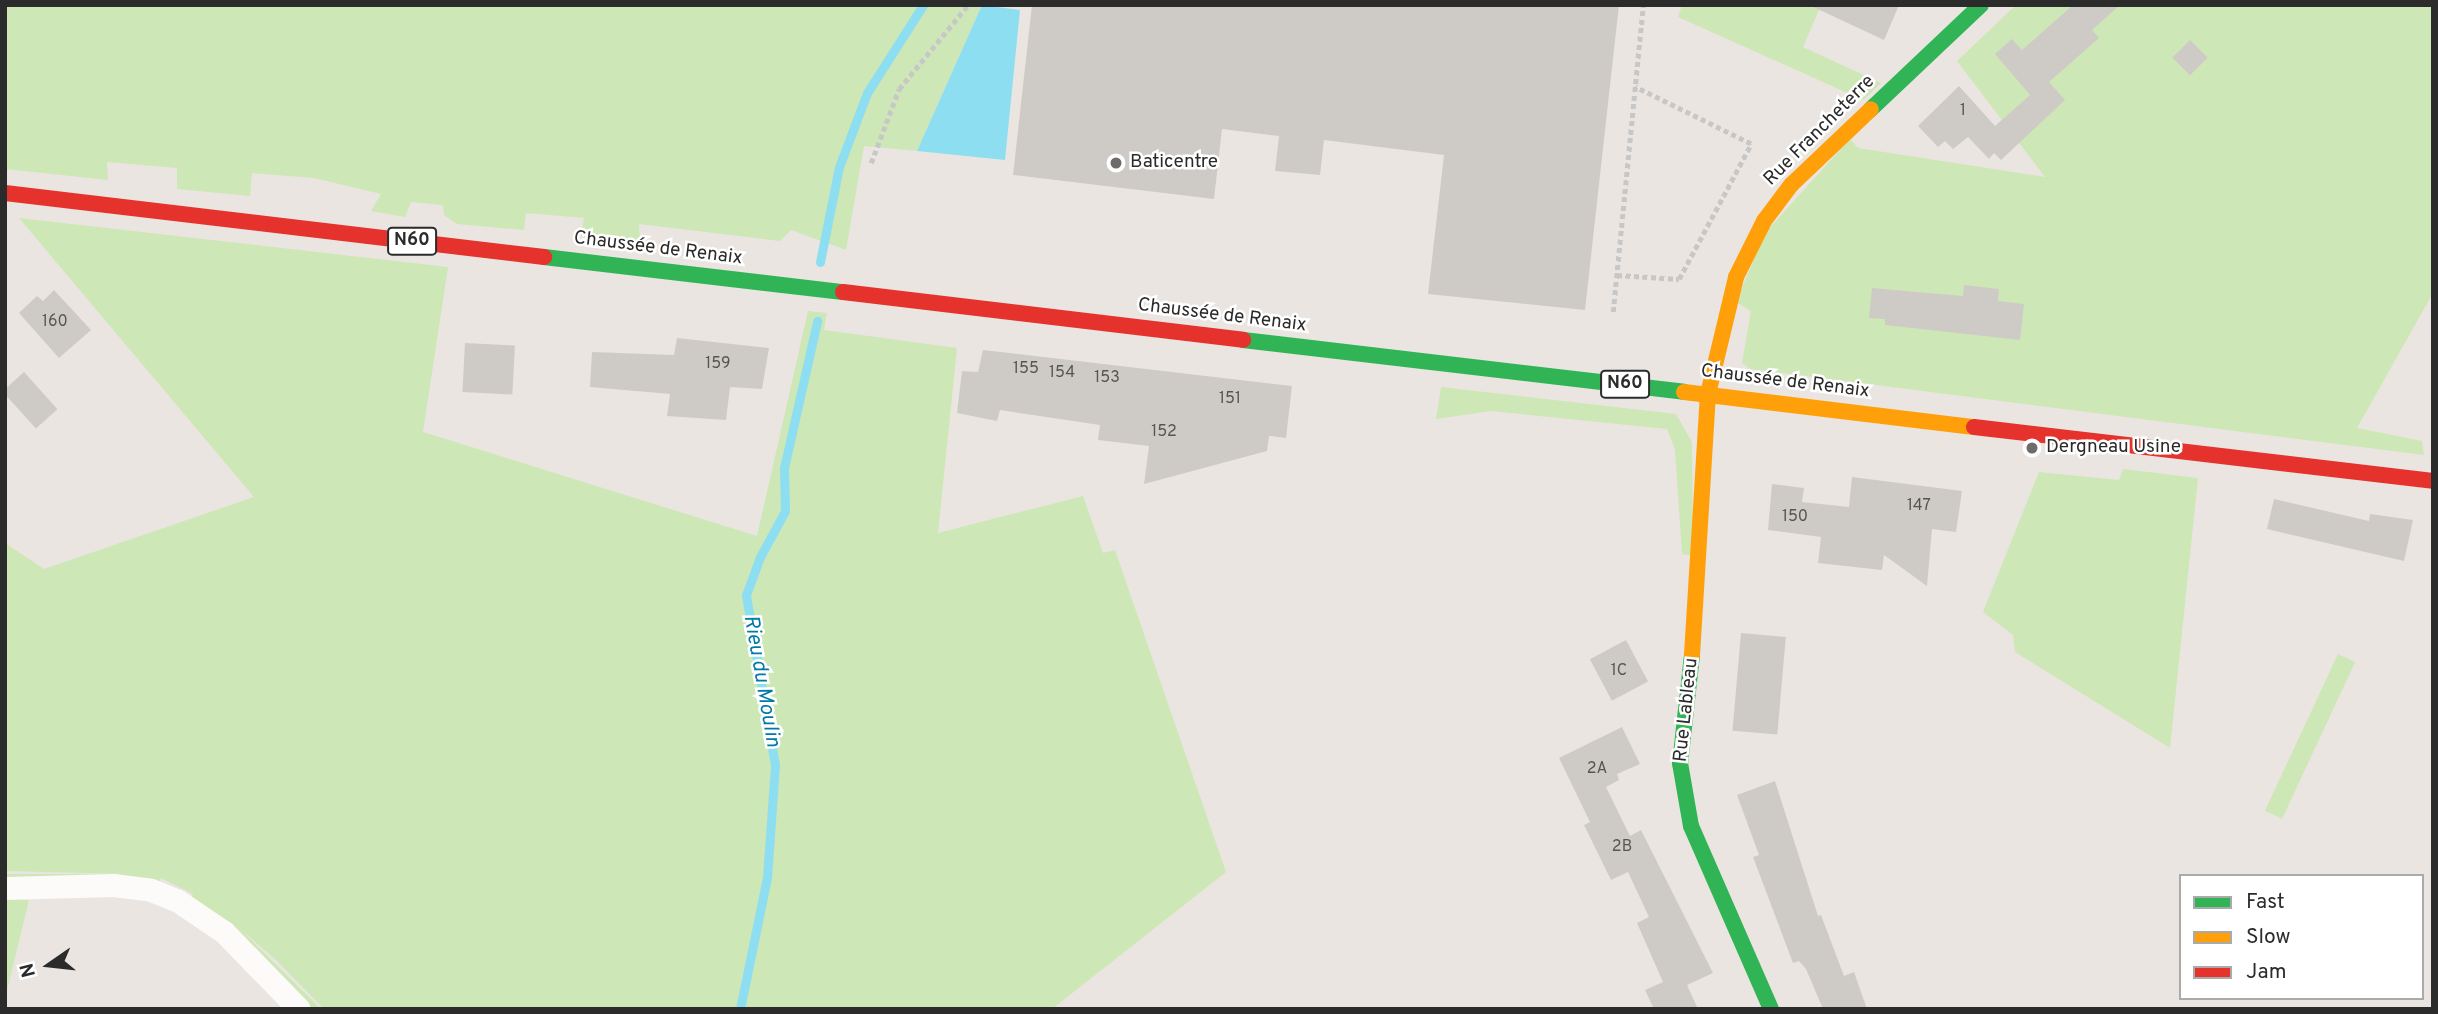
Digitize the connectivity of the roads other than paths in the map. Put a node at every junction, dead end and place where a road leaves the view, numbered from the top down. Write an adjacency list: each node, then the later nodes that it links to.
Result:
1 (1981, 5): 3 (main road, Rue Francheterre)
2 (5, 193): 3 (main road, Chaussée de Renaix / N60)
3 (1707, 394): 4 (main road, Chaussée de Renaix / N60); 7 (main road, Rue Lableau)
4 (2433, 481)
5 (5, 888): 6 (street)
6 (299, 1009)
7 (1771, 1009)

